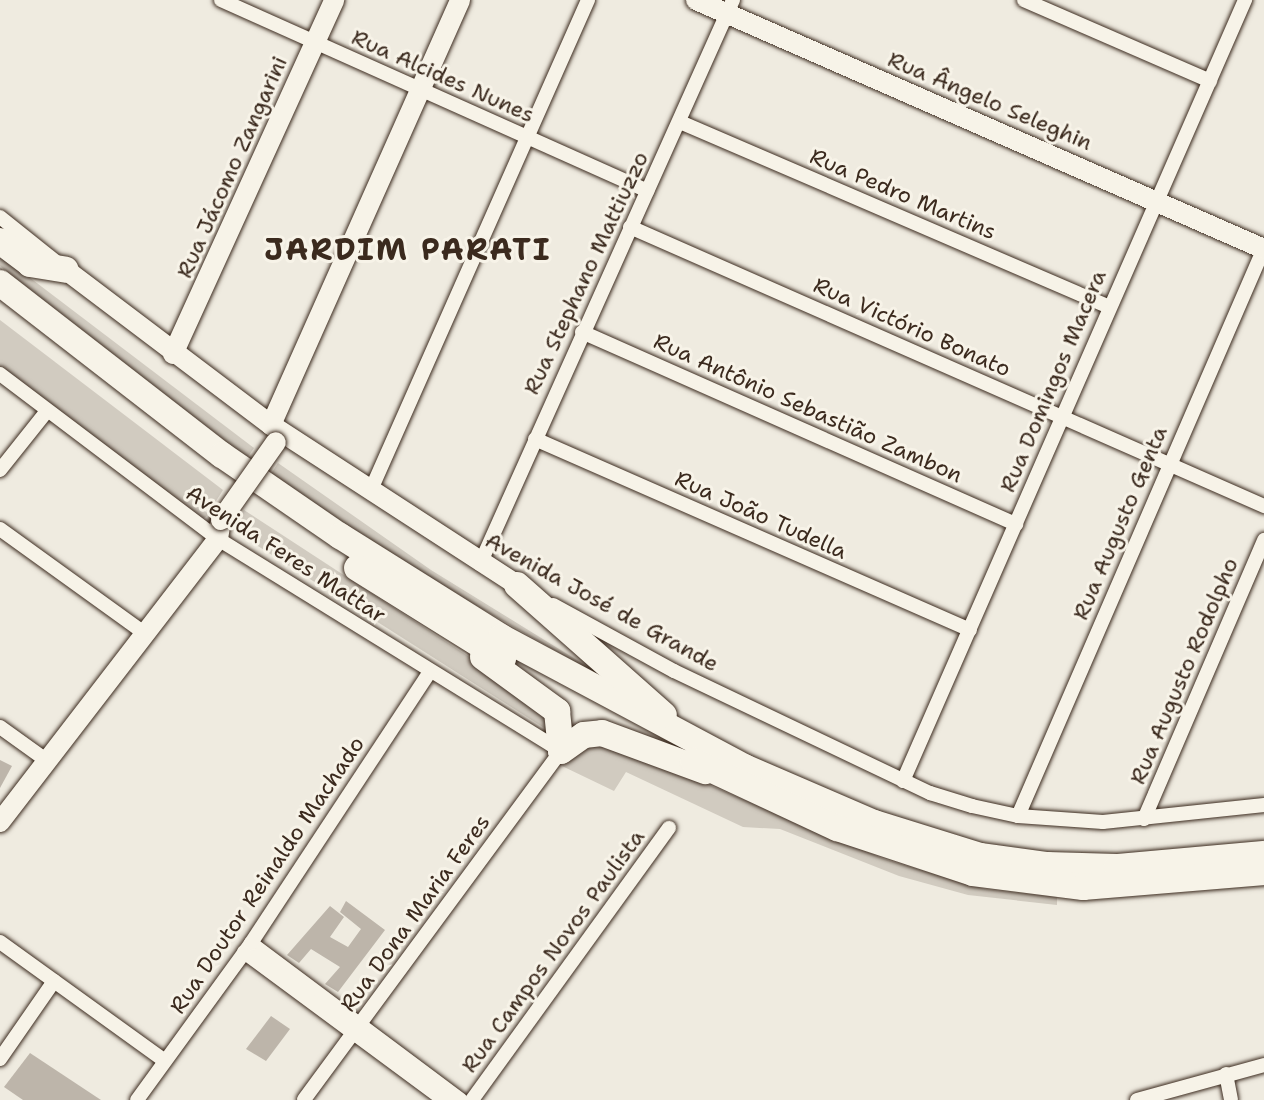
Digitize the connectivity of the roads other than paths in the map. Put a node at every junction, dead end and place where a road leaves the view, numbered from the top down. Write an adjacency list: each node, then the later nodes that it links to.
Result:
1 (221, 0): 9 (street, Rua Alcides Nunes)
2 (334, 0): 9 (street, Rua Jácomo Zangarini)
3 (460, 0): 11 (street)
4 (588, 0): 13 (street)
5 (696, 0): 8 (street, Rua Ângelo Seleghin)
6 (1024, 0): 10 (street)
7 (1245, 0): 10 (street, Rua Domingos Macera)
8 (730, 7): 12 (street, Rua Stephano Mattiuzzo); 15 (street, Rua Ângelo Seleghin)
9 (315, 43): 11 (street, Rua Alcides Nunes); 25 (street, Rua Jácomo Zangarini)
10 (1210, 81): 15 (street, Rua Domingos Macera)
11 (418, 90): 13 (street, Rua Alcides Nunes); 29 (street)
12 (680, 122): 14 (street, Rua Stephano Mattiuzzo); 23 (street, Rua Pedro Martins)
13 (525, 137): 14 (street, Rua Alcides Nunes); 33 (street)
14 (647, 191): 17 (street, Rua Stephano Mattiuzzo)
15 (1156, 199): 19 (street, Rua Ângelo Seleghin); 23 (street, Rua Domingos Macera)
16 (0, 217): 20 (street, Avenida José de Grande)
17 (630, 227): 24 (street, Rua Stephano Mattiuzzo); 28 (street, Rua Victório Bonato)
18 (0, 241): 20 (highway)
19 (1264, 249): 31 (street, Rua Augusto Genta)
20 (66, 270): 25 (street, Avenida José de Grande)
21 (0, 283): 48 (highway)
22 (0, 304): 41 (highway)
23 (1109, 307): 28 (street, Rua Domingos Macera)
24 (582, 332): 30 (street, Rua Stephano Mattiuzzo); 35 (street, Rua Antônio Sebastião Zambon)
25 (173, 354): 29 (street, Avenida José de Grande)
26 (0, 374): 27 (street, Avenida Feres Mattar)
27 (47, 411): 32 (street); 37 (street, Avenida Feres Mattar)
28 (1062, 418): 31 (street, Rua Victório Bonato); 35 (street, Rua Domingos Macera)
29 (277, 433): 33 (street, Avenida José de Grande); 37 (street, bridge)
30 (535, 439): 39 (street, Rua Stephano Mattiuzzo); 43 (street, Rua João Tudella)
31 (1168, 465): 34 (street, Rua Victório Bonato); 52 (street, Rua Augusto Genta)
32 (0, 470)
33 (370, 492): 39 (street, Avenida José de Grande)
34 (1264, 506)
35 (1016, 524): 43 (street, Rua Domingos Macera)
36 (0, 529): 42 (street)
37 (215, 530): 42 (street); 44 (street, Avenida Feres Mattar)
38 (1264, 540): 53 (street, Rua Augusto Rodolpho)
39 (480, 564): 40 (street, Avenida José de Grande)
40 (517, 585): 48 (highway); 49 (street, Avenida José de Grande)
41 (440, 623): 46 (highway); 48 (highway)
42 (139, 629): 47 (street)
43 (970, 630): 49 (street, Rua Domingos Macera)
44 (429, 673): 46 (street, Avenida Feres Mattar); 59 (street, Rua Doutor Reinaldo Machado)
45 (0, 727): 47 (street)
46 (561, 751): 48 (highway); 61 (street, Rua Dona Maria Feres)
47 (41, 757): 50 (street); 54 (street)
48 (736, 773): 56 (highway); 57 (highway)
49 (903, 781): 52 (street, Avenida José de Grande)
50 (0, 802)
51 (1264, 805): 53 (street, Avenida José de Grande)
52 (1018, 816): 53 (street, Avenida José de Grande)
53 (1144, 819)
54 (0, 822)
55 (669, 828): 70 (street, Rua Campos Novos Paulista)
56 (1264, 854)
57 (1264, 872)
58 (0, 942): 60 (street)
59 (248, 947): 61 (street); 63 (street, Rua Doutor Reinaldo Machado)
60 (54, 981): 62 (street); 63 (street)
61 (357, 1028): 67 (street, Rua Dona Maria Feres); 68 (street); 69 (street)
62 (0, 1059)
63 (165, 1061): 66 (street, Rua Doutor Reinaldo Machado)
64 (1264, 1065): 65 (street)
65 (1226, 1074): 71 (street); 72 (street)
66 (137, 1100)
67 (304, 1100)
68 (444, 1100)
69 (461, 1100)
70 (472, 1100)
71 (1137, 1100)
72 (1231, 1100)

